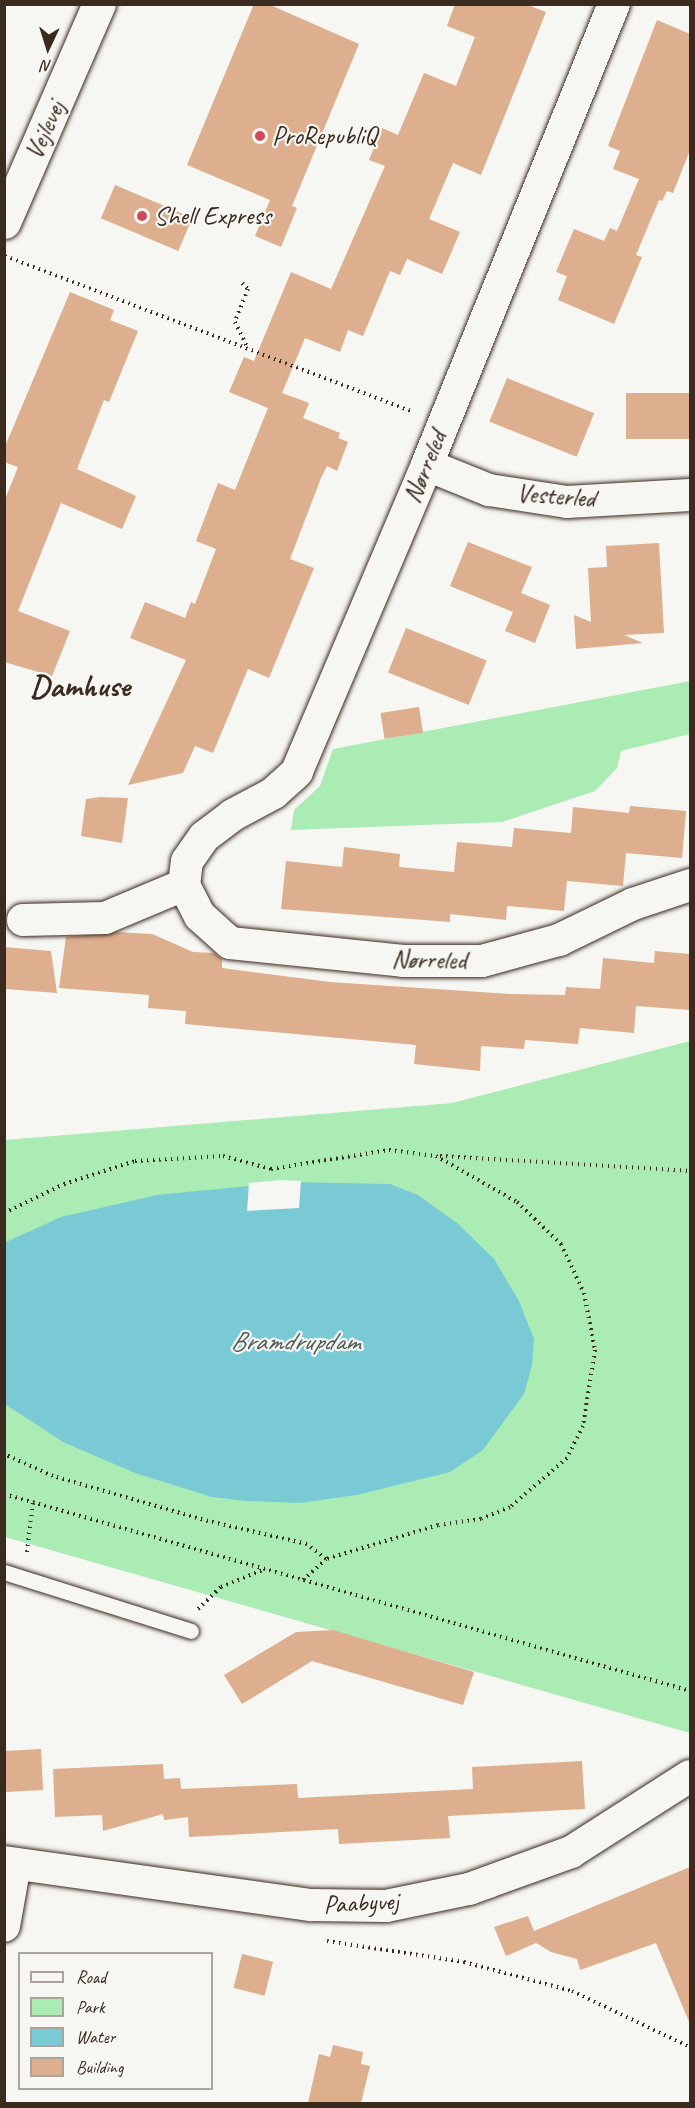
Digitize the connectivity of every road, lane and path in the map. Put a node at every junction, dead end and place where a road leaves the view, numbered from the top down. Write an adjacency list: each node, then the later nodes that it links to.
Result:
1 (99, 4): 3 (street, Vejlevej)
2 (614, 4): 7 (street, Nørreled)
3 (8, 203)
4 (4, 256): 6 (path)
5 (242, 283): 6 (path)
6 (248, 349): 7 (path)
7 (443, 423): 8 (street, Nørreled)
8 (427, 465): 9 (street, Vesterled); 10 (street, Nørreled)
9 (690, 495)
10 (184, 885): 11 (street, Nørreled); 12 (street)
11 (690, 885)
12 (23, 920)
13 (436, 1156): 14 (path); 15 (path); 19 (path)
14 (690, 1171)
15 (4, 1213)
16 (4, 1454): 19 (path)
17 (4, 1494): 18 (path)
18 (33, 1502): 20 (path); 22 (path)
19 (326, 1559): 23 (path)
20 (266, 1569): 23 (path); 24 (path)
21 (4, 1572): 22 (lane)
22 (22, 1578): 24 (lane)
23 (303, 1580): 25 (path)
24 (185, 1628)
25 (690, 1690)
26 (690, 1776): 28 (street, Paabyvej)
27 (10, 1863): 28 (street, Paabyvej); 29 (street)
28 (311, 1905): 30 (path)
29 (4, 1926)
30 (690, 2047)

